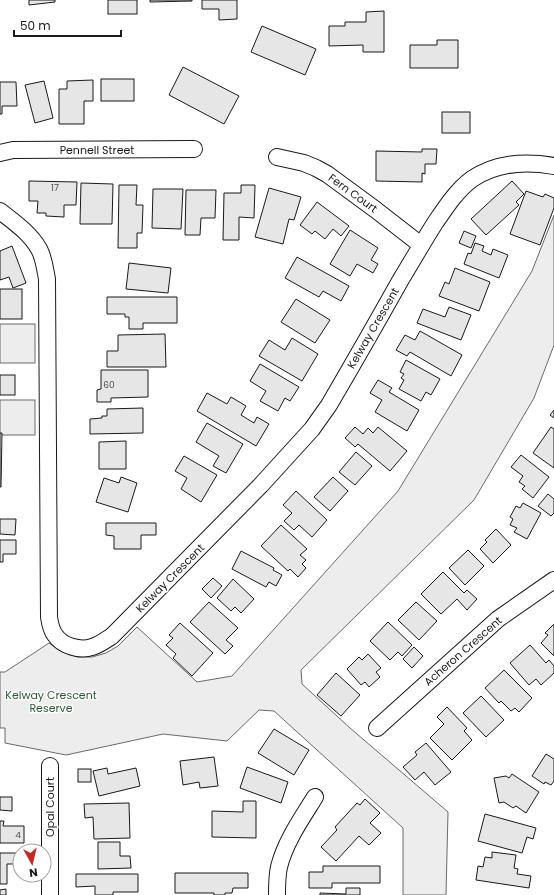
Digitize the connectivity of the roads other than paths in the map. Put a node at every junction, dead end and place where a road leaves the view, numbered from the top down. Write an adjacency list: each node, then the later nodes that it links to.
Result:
1 (194, 149): 2 (street, Pennell Street)
2 (0, 153)
3 (277, 157): 6 (street, Fern Court)
4 (554, 166): 6 (street, Kelway Crescent)
5 (0, 211): 6 (street, Kelway Crescent)
6 (421, 245)
7 (554, 580): 8 (street, Acheron Crescent)
8 (377, 728)
9 (50, 766): 11 (street, Opal Court)
10 (315, 797): 12 (street)
11 (50, 895)
12 (278, 895)

